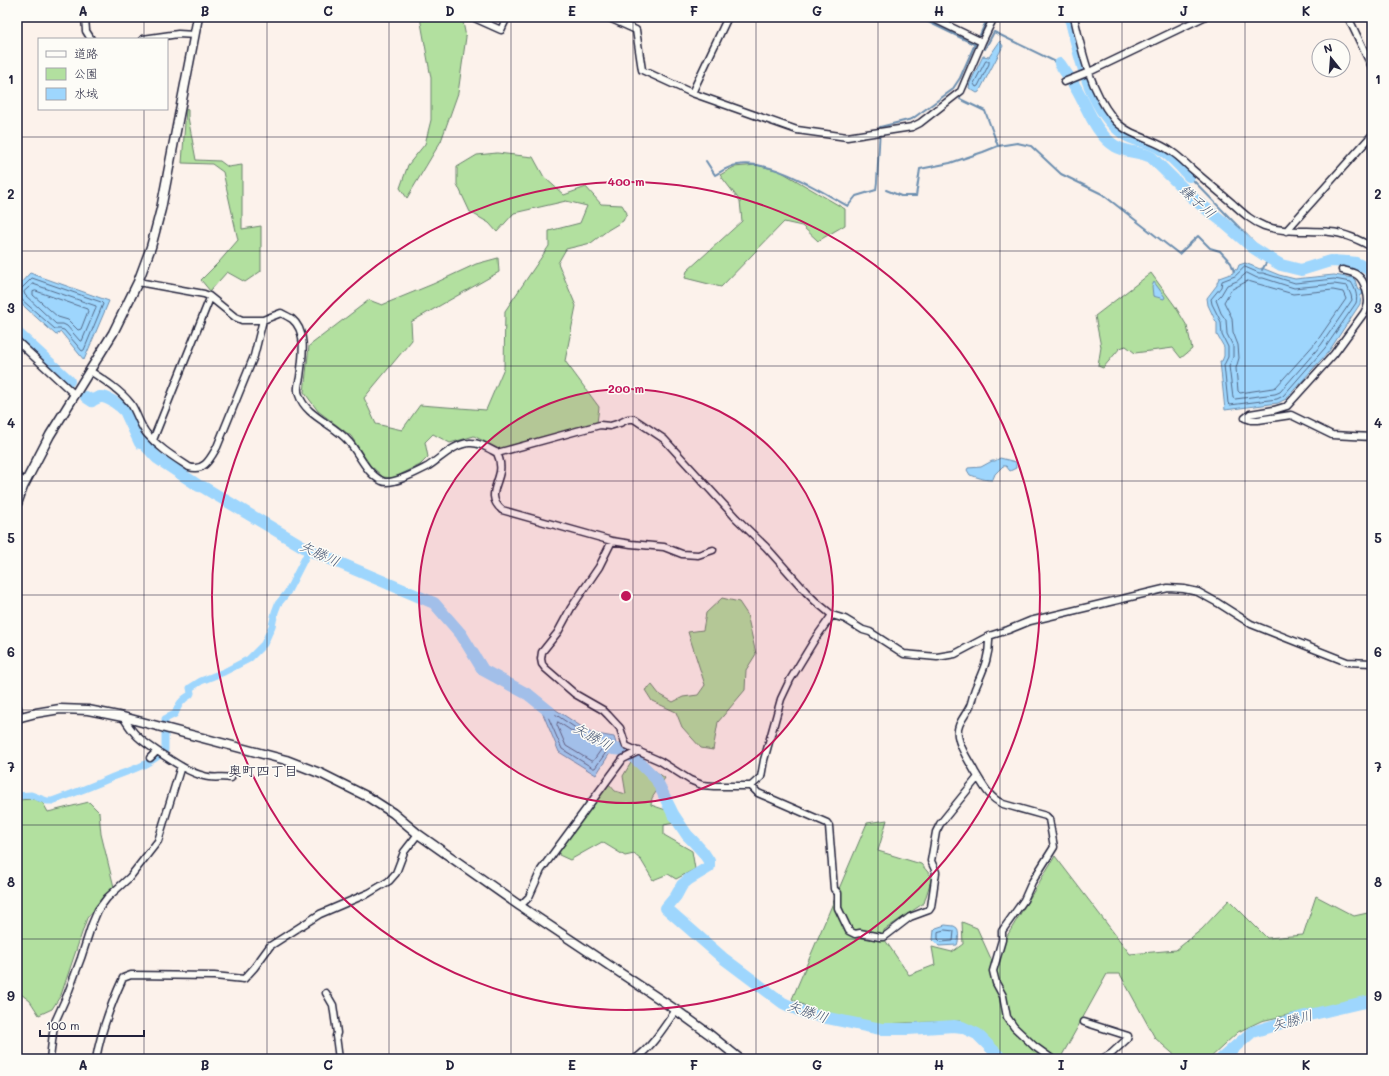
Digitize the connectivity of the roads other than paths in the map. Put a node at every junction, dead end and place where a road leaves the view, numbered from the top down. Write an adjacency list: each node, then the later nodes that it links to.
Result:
1 (85, 17): 13 (street)
2 (198, 17): 12 (street)
3 (472, 17): 4 (street)
4 (507, 17)
5 (607, 17): 19 (street)
6 (728, 17): 19 (street)
7 (930, 17): 15 (street)
8 (994, 17): 15 (street)
9 (1074, 17): 17 (street)
10 (1204, 17): 17 (street)
11 (1348, 17): 16 (street)
12 (195, 35): 14 (street); 24 (street)
13 (90, 38)
14 (150, 38)
15 (982, 42): 19 (street)
16 (1372, 67)
17 (1089, 72): 18 (street); 21 (street)
18 (1064, 82)
19 (692, 93)
20 (1372, 135): 21 (street)
21 (1286, 230): 22 (street)
22 (1372, 247)
23 (1342, 270): 30 (street)
24 (138, 282): 25 (street); 28 (street)
25 (210, 298): 26 (street); 31 (street)
26 (263, 320): 31 (street); 32 (street)
27 (17, 341): 29 (street)
28 (90, 371): 29 (street); 31 (street)
29 (75, 395): 34 (street)
30 (1372, 437)
31 (153, 440)
32 (497, 453): 36 (street); 38 (street)
33 (17, 477): 34 (street)
34 (24, 484): 35 (street)
35 (17, 504)
36 (612, 541): 37 (street); 45 (street)
37 (713, 550)
38 (832, 615): 39 (street); 50 (street)
39 (989, 636): 40 (street); 48 (street)
40 (1372, 663)
41 (17, 708): 43 (street)
42 (123, 717): 43 (street); 44 (street); 51 (street)
43 (18, 718)
44 (157, 751): 46 (street); 47 (street)
45 (639, 751): 50 (street); 52 (street)
46 (150, 758)
47 (181, 766): 49 (street); 56 (street)
48 (978, 777): 50 (street); 61 (street)
49 (232, 778)
50 (751, 786)
51 (418, 834): 52 (street); 57 (street)
52 (520, 906): 54 (street)
53 (326, 993): 58 (street)
54 (676, 1010): 59 (street); 60 (street)
55 (1084, 1022): 62 (street)
56 (50, 1059)
57 (96, 1059)
58 (339, 1059)
59 (635, 1059)
60 (740, 1059)
61 (1052, 1059)
62 (1102, 1059)

